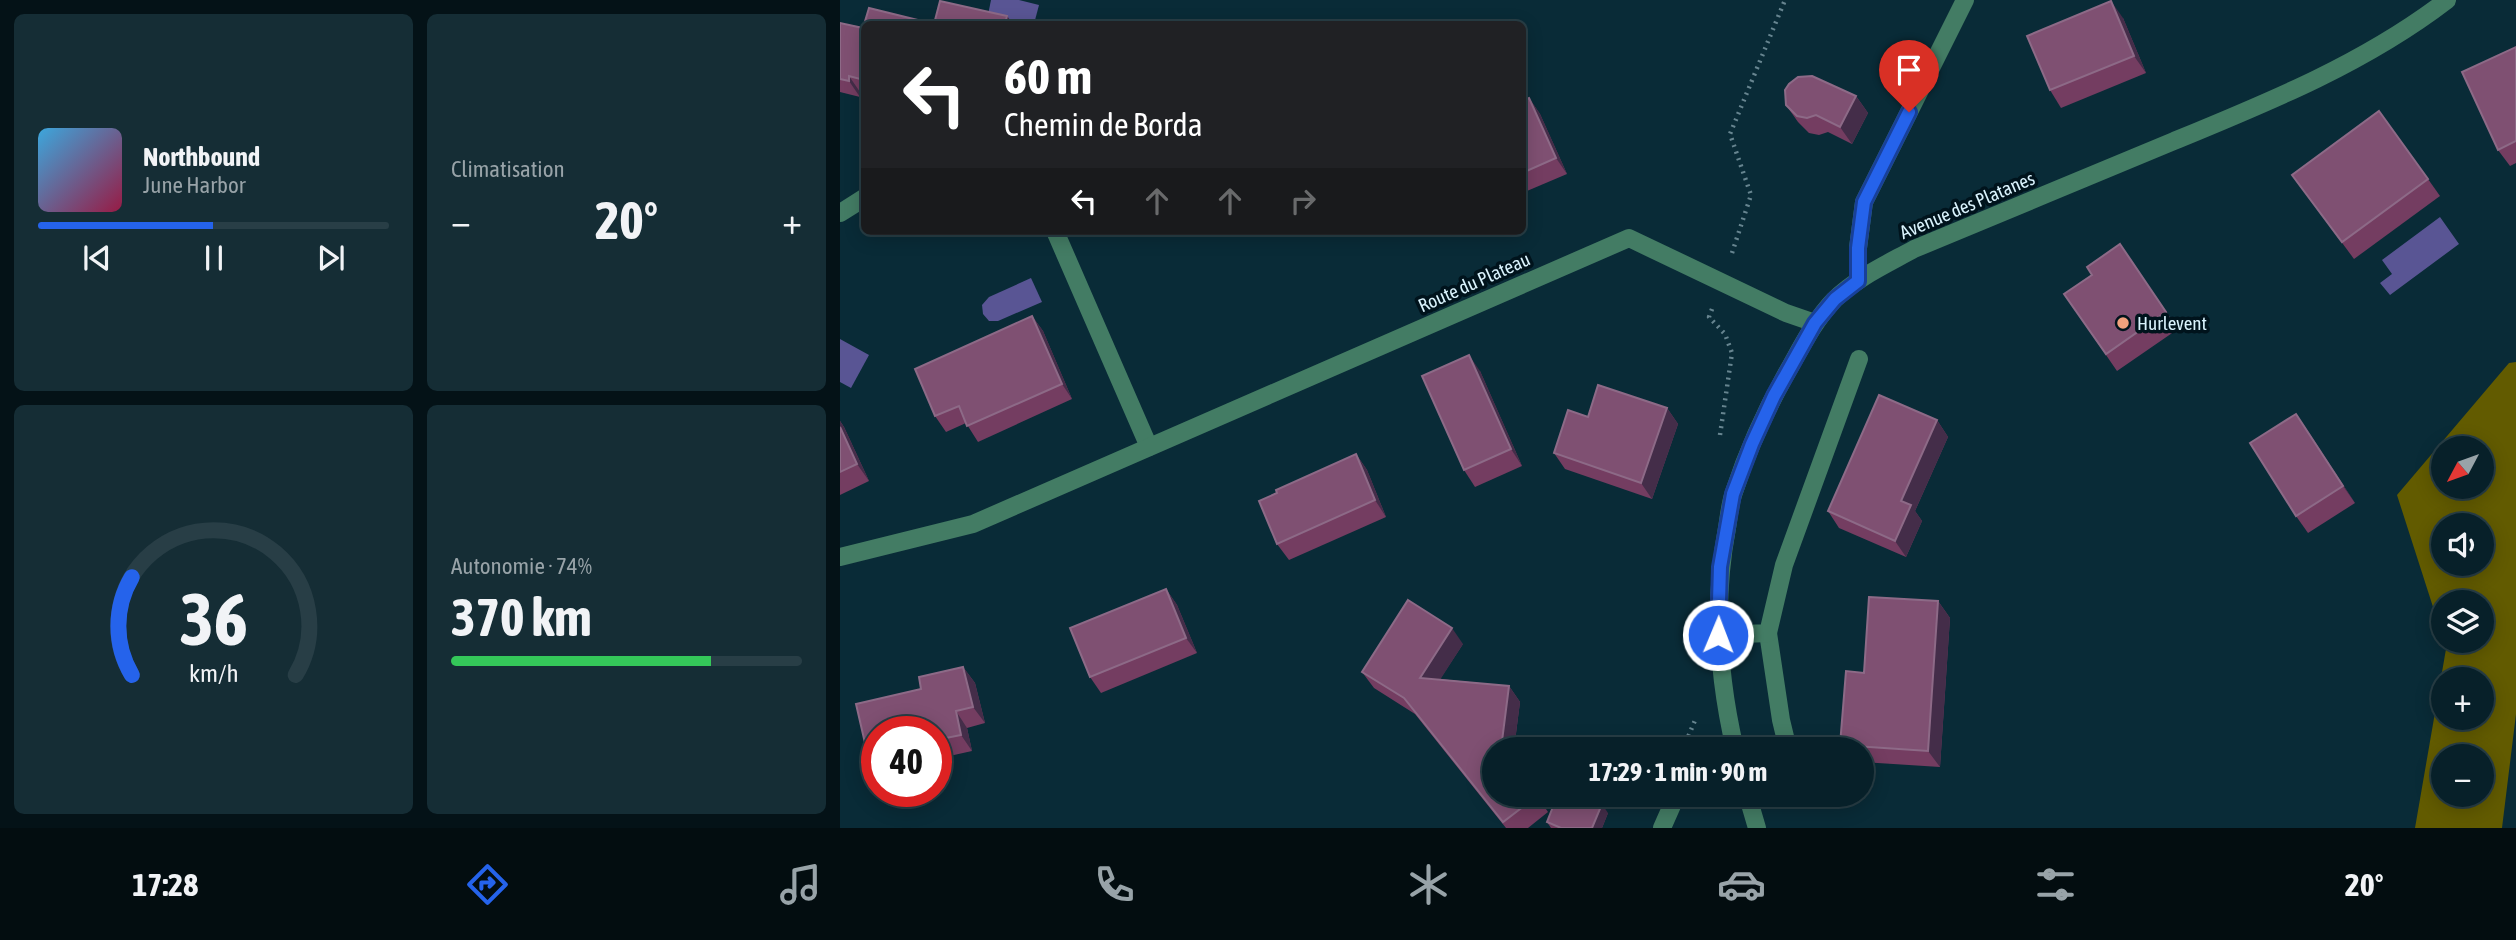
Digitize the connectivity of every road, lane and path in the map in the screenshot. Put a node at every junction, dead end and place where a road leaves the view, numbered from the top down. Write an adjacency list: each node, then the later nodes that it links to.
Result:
1 (1785, 0): 7 (path)
2 (1965, 0): 8 (street)
3 (2447, 0): 8 (street, Avenue des Platanes)
4 (861, 200): 5 (street)
5 (840, 213)
6 (1057, 235): 11 (street)
7 (1730, 261)
8 (1858, 281): 9 (street, Avenue des Platanes)
9 (1815, 323): 11 (street, Route du Plateau); 14 (street, Avenue des Platanes)
10 (1859, 359): 13 (street)
11 (1149, 447): 12 (street, Route du Plateau)
12 (840, 557)
13 (1768, 633): 14 (street); 16 (street)
14 (1718, 635): 15 (street, Avenue des Platanes)
15 (1732, 737)
16 (1785, 737)
17 (1671, 807): 19 (street)
18 (1751, 807): 20 (street)
19 (1662, 828)
20 (1757, 828)

